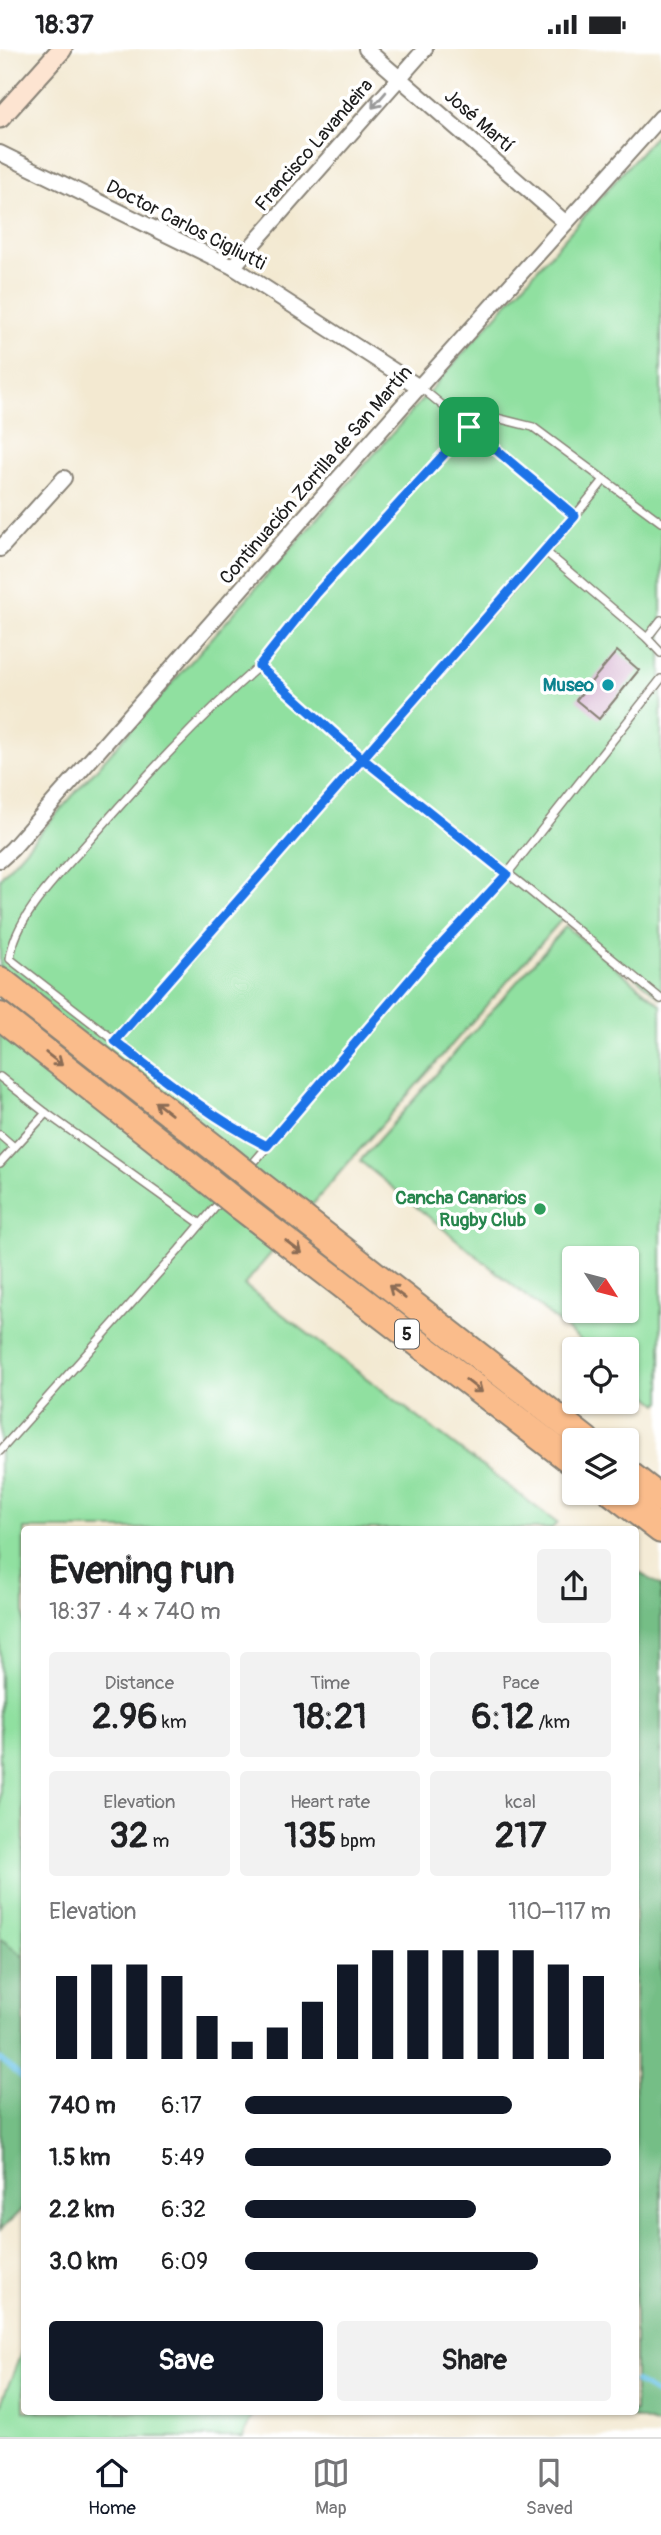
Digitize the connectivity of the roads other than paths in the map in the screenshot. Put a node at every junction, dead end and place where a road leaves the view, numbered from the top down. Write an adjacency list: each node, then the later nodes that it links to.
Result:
1 (62, 49): 6 (street)
2 (366, 49): 4 (street, José Martí)
3 (425, 49): 4 (street, Francisco Lavandeira)
4 (400, 77): 8 (street, José Martí); 9 (street, Francisco Lavandeira, one-way to 9)
5 (661, 117): 8 (street, Continuación Zorrilla de San Martín)
6 (0, 118)
7 (0, 153): 9 (street, Doctor Carlos Cigliutti)
8 (566, 223): 10 (street, Continuación Zorrilla de San Martín)
9 (233, 267): 10 (street, Doctor Carlos Cigliutti)
10 (419, 387): 11 (lane); 24 (street, Continuación Zorrilla de San Martín)
11 (469, 427): 13 (lane); 14 (lane); 21 (lane)
12 (64, 478): 16 (street)
13 (604, 480): 14 (lane); 15 (lane)
14 (575, 516): 17 (lane)
15 (661, 522)
16 (0, 549)
17 (546, 552): 19 (lane); 23 (lane)
18 (661, 620): 19 (lane)
19 (647, 638): 20 (lane)
20 (661, 653)
21 (259, 666): 23 (lane); 29 (lane)
22 (661, 679): 25 (lane)
23 (363, 759): 25 (lane); 29 (lane)
24 (0, 860)
25 (507, 874): 27 (lane); 33 (lane)
26 (0, 980): 37 (highway, 5, one-way to 26, bridge)
27 (661, 999)
28 (0, 1016): 39 (highway, 5, one-way to 39, bridge)
29 (115, 1041): 33 (lane)
30 (0, 1077): 31 (lane)
31 (46, 1113): 34 (lane); 36 (lane)
32 (0, 1135): 34 (lane)
33 (267, 1146): 36 (lane)
34 (14, 1147): 35 (lane)
35 (0, 1163)
36 (201, 1224): 38 (lane)
37 (571, 1428)
38 (0, 1451)
39 (562, 1453)
40 (639, 1482): 41 (highway)
41 (661, 1499)
42 (629, 1505): 43 (highway)
43 (661, 1530)

